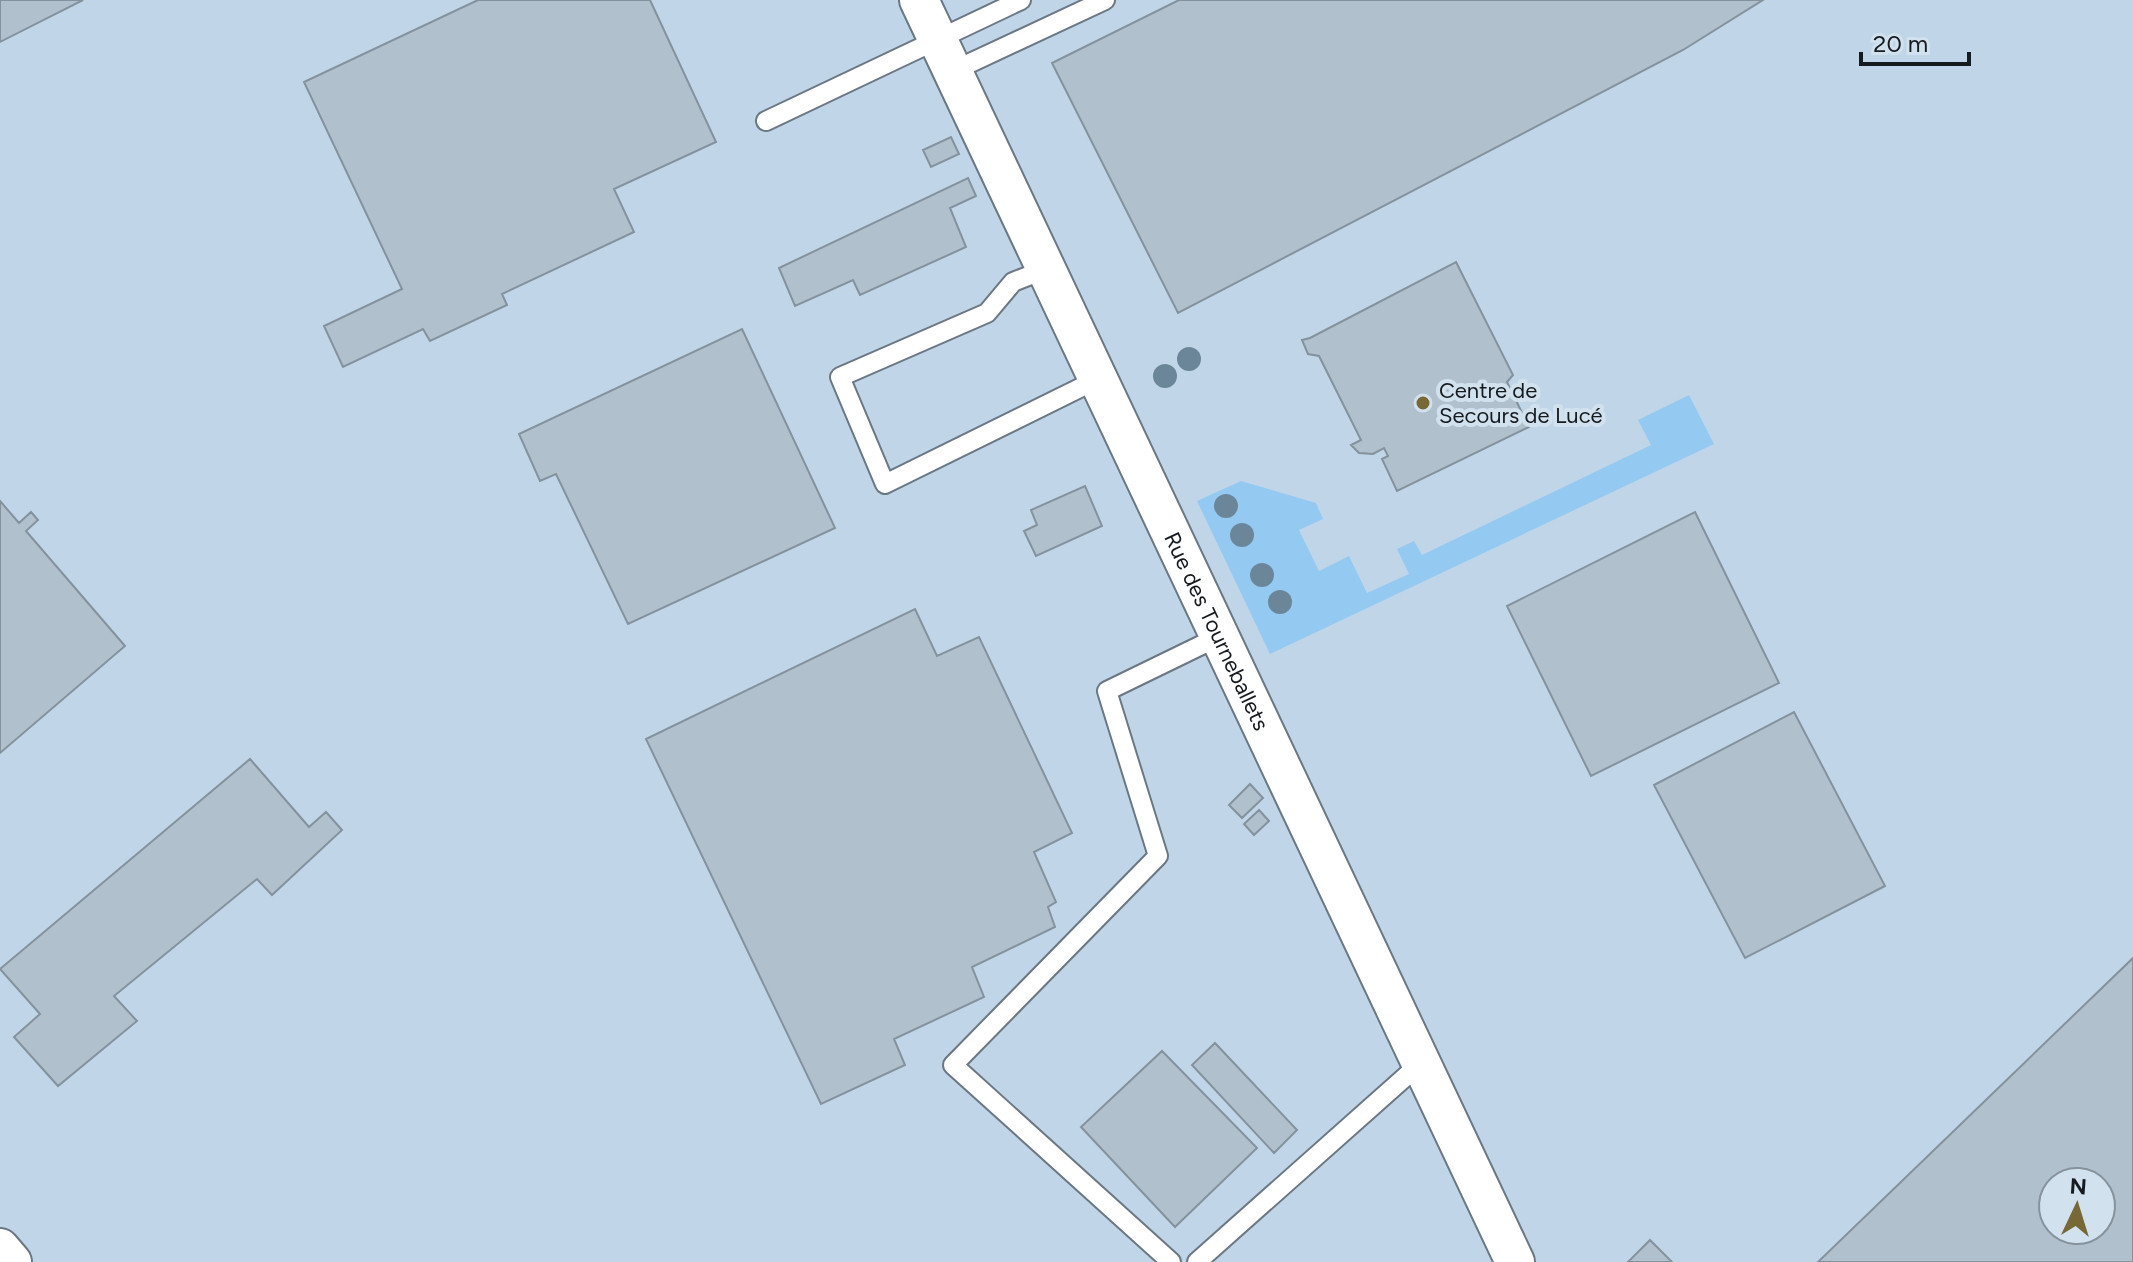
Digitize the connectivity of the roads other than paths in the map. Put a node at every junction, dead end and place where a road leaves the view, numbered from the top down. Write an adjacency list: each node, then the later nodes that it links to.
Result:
1 (919, 0): 4 (street, Rue des Tourneballets)
2 (1105, 0): 4 (lane)
3 (1015, 1): 4 (lane)
4 (946, 56): 5 (lane); 6 (street, Rue des Tourneballets)
5 (766, 121)
6 (1046, 269): 7 (street, Rue des Tourneballets); 7 (lane)
7 (1098, 379): 8 (street, Rue des Tourneballets)
8 (1220, 636): 9 (street, Rue des Tourneballets); 12 (lane)
9 (1422, 1062): 13 (lane); 14 (street, Rue des Tourneballets)
10 (0, 1248): 11 (street)
11 (12, 1262)
12 (1171, 1262)
13 (1197, 1262)
14 (1515, 1262)

